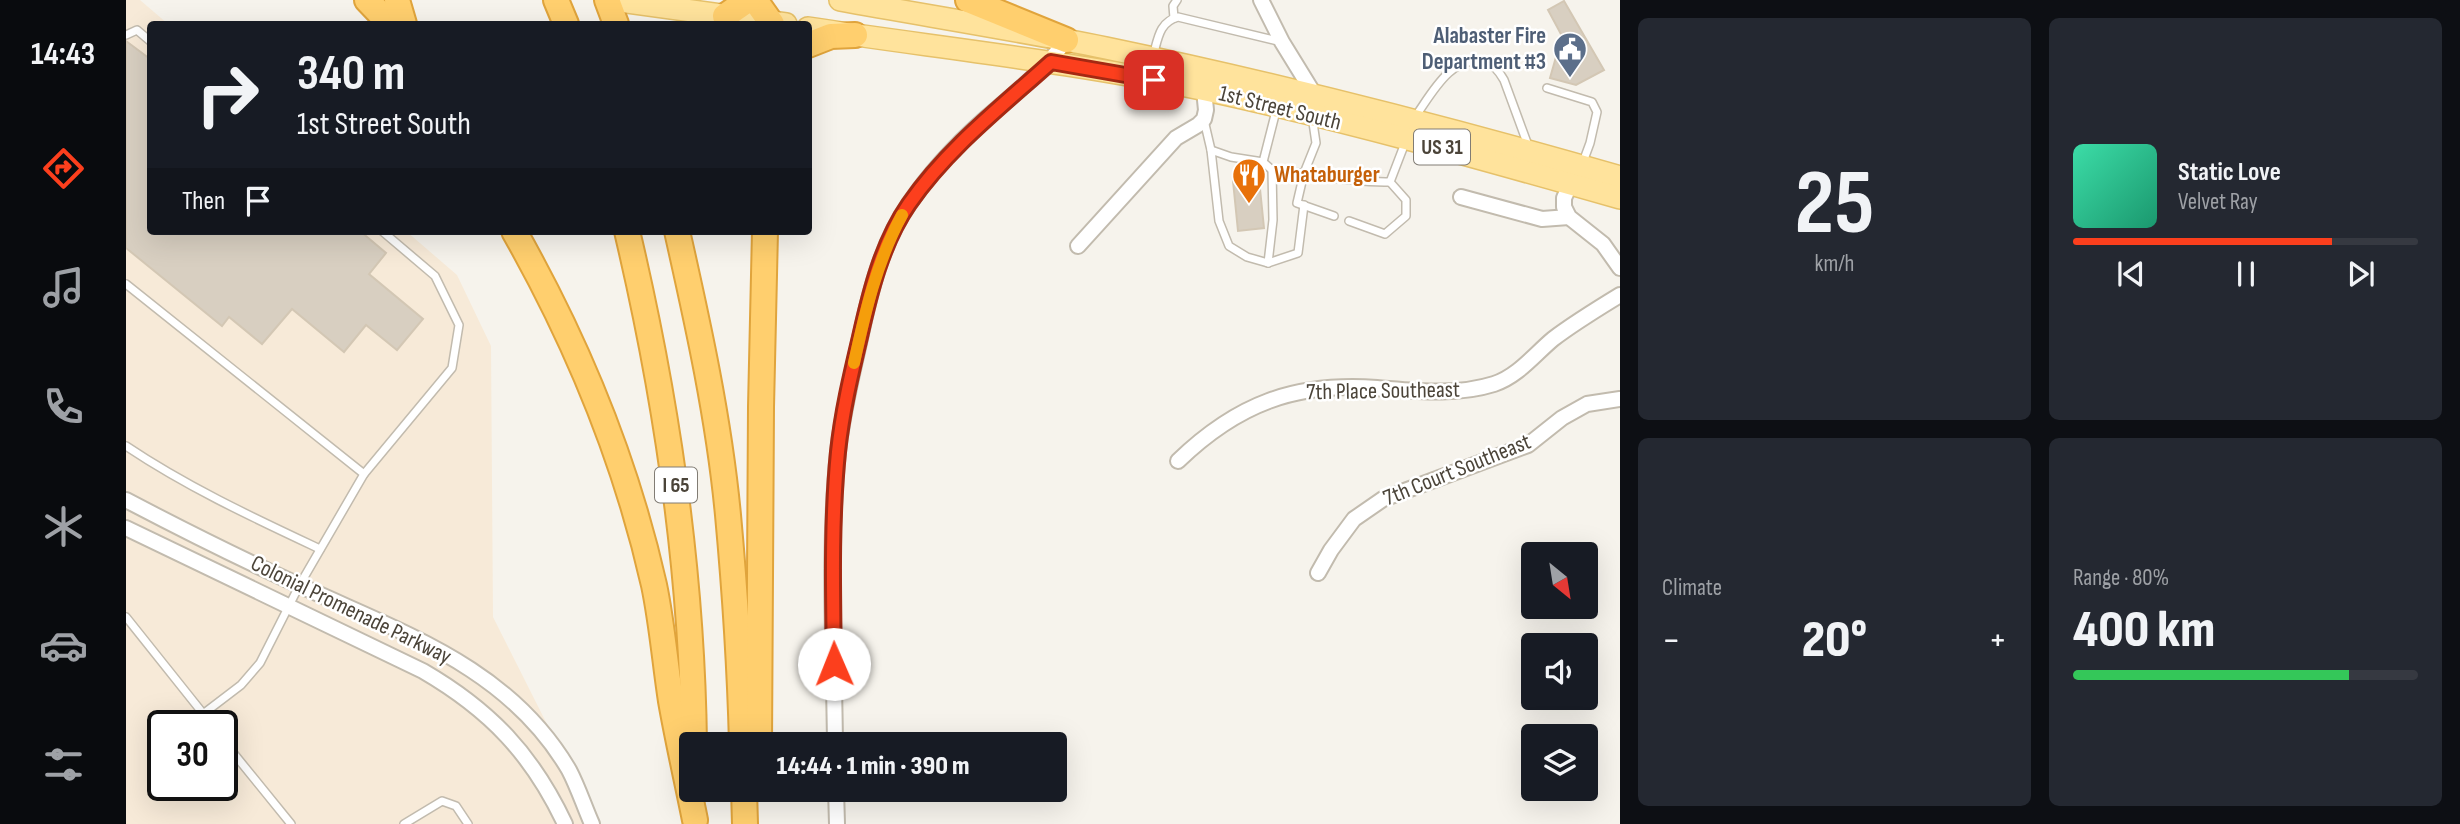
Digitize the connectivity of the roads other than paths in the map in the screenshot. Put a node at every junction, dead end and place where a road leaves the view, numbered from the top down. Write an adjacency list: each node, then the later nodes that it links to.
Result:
1 (367, 0): 14 (highway)
2 (397, 0): 15 (highway)
3 (556, 0): 16 (highway)
4 (607, 0): 17 (highway)
5 (613, 0): 12 (main road)
6 (748, 0): 12 (highway)
7 (755, 0): 19 (highway)
8 (840, 0): 24 (main road, 1st Street South / US 31)
9 (968, 0): 24 (highway)
10 (1177, 0): 13 (lane)
11 (1261, 0): 25 (street)
12 (715, 15): 18 (main road)
13 (1174, 18): 25 (lane); 27 (lane)
14 (387, 21)
15 (403, 21)
16 (565, 21)
17 (615, 21)
18 (756, 21)
19 (774, 21)
20 (812, 29): 22 (main road, 1st Street South / US 31)
21 (126, 34): 23 (lane)
22 (855, 35): 26 (highway); 28 (main road, 1st Street South / US 31)
23 (147, 38)
24 (1066, 40): 27 (main road, 1st Street South / US 31); 28 (street)
25 (1282, 42): 31 (street)
26 (812, 44)
27 (1153, 59): 31 (main road, 1st Street South / US 31)
28 (1051, 62): 30 (main road, 1st Street South / US 31); 76 (street)
29 (1547, 88): 38 (lane)
30 (1204, 90): 32 (main road, 1st Street South / US 31); 33 (street)
31 (1313, 105): 32 (main road, 1st Street South / US 31); 34 (main road, 1st Street South / US 31); 40 (lane)
32 (1277, 106): 37 (lane)
33 (1203, 119): 35 (lane); 55 (street)
34 (1409, 129): 36 (main road, 1st Street South / US 31); 36 (lane); 42 (lane); 43 (main road, 1st Street South / US 31)
35 (1210, 150): 37 (lane); 56 (lane)
36 (1530, 152): 38 (main road, 1st Street South / US 31)
37 (1263, 162): 39 (lane)
38 (1581, 166): 41 (main road, 1st Street South / US 31); 43 (main road)
39 (1272, 170): 40 (lane); 56 (lane)
40 (1304, 173): 42 (lane); 46 (lane)
41 (1620, 177)
42 (1390, 182): 49 (lane)
43 (1570, 185): 45 (main road, 1st Street South / US 31); 48 (street)
44 (1461, 197): 48 (street)
45 (1620, 198)
46 (1304, 205): 47 (lane); 56 (lane)
47 (1334, 215)
48 (1569, 217): 57 (street)
49 (1349, 221)
50 (387, 235): 63 (lane)
51 (516, 235): 82 (highway)
52 (629, 235): 73 (highway, I 65)
53 (678, 235): 74 (highway, I 65)
54 (765, 235): 75 (highway)
55 (1078, 246)
56 (1268, 263)
57 (1620, 268)
58 (126, 284): 63 (lane)
59 (1620, 295): 62 (street, 7th Place Southeast)
60 (1620, 399): 67 (street, 7th Court Southeast)
61 (126, 446): 66 (lane)
62 (1178, 461)
63 (364, 474): 66 (lane)
64 (126, 500): 68 (street, Colonial Promenade Parkway)
65 (126, 528): 69 (street, Colonial Promenade Parkway)
66 (320, 549): 68 (lane)
67 (1318, 573)
68 (299, 586): 69 (lane); 87 (street, Colonial Promenade Parkway)
69 (289, 606): 72 (lane); 86 (street, Colonial Promenade Parkway)
70 (126, 617): 71 (lane)
71 (200, 710)
72 (208, 710)
73 (694, 732)
74 (742, 732)
75 (759, 732)
76 (835, 732)
77 (238, 759): 83 (lane)
78 (694, 802): 82 (highway)
79 (744, 802): 88 (highway)
80 (760, 802): 89 (highway)
81 (836, 802): 90 (street)
82 (695, 822)
83 (291, 824)
84 (404, 824): 85 (lane)
85 (468, 824)
86 (565, 824)
87 (592, 824)
88 (745, 824)
89 (760, 824)
90 (836, 824)

